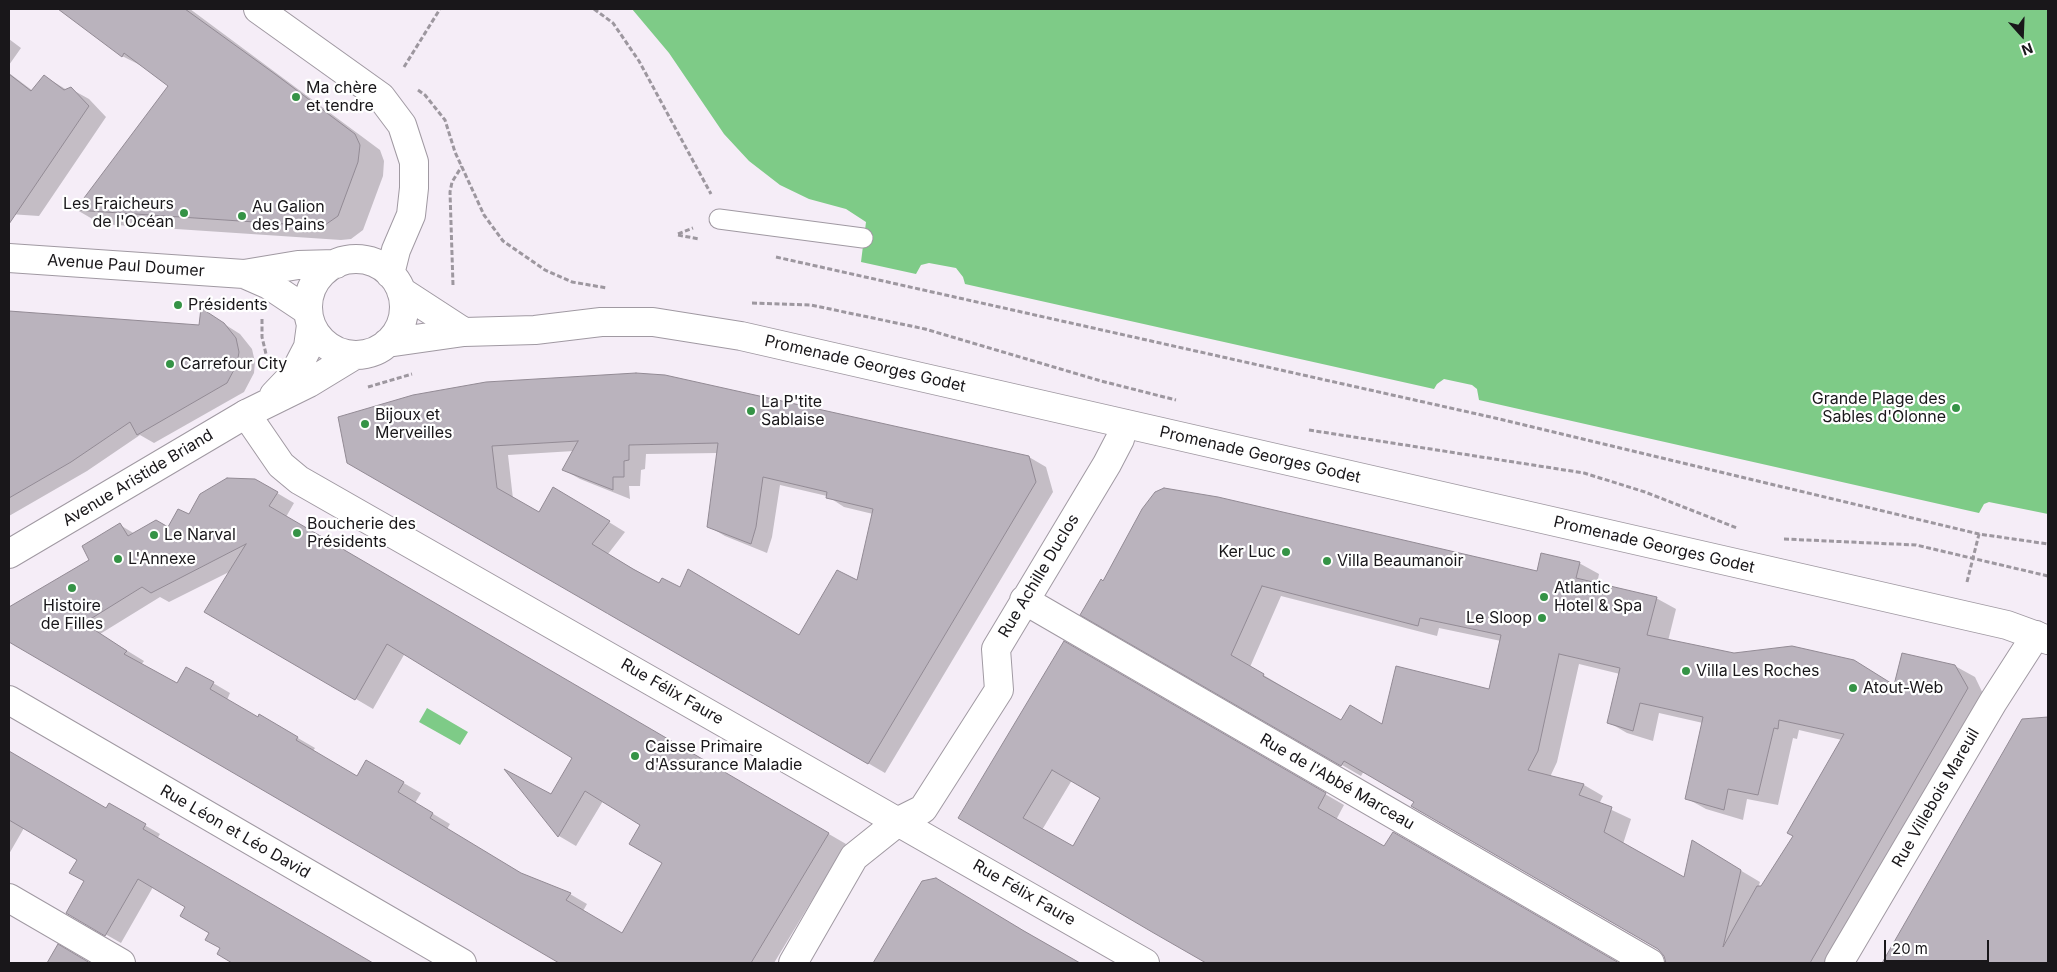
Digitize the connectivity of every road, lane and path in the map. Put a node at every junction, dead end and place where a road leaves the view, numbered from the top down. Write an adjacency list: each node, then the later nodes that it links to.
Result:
1 (258, 9): 14 (street)
2 (440, 9): 4 (path)
3 (594, 9): 6 (path)
4 (404, 68)
5 (471, 186): 15 (path)
6 (719, 219): 8 (lane)
7 (678, 235): 9 (path)
8 (863, 238)
9 (705, 241)
10 (770, 256): 26 (path)
11 (9, 258): 13 (street, Avenue Paul Doumer)
12 (336, 264): 13 (street, Avenue Paul Doumer); 14 (street); 17 (street)
13 (244, 274): 17 (street, Avenue Paul Doumer)
14 (396, 282): 18 (street); 19 (street)
15 (614, 289)
16 (748, 303): 21 (path)
17 (310, 318): 20 (street); 22 (street, Avenue Aristide Briand)
18 (464, 332): 19 (street, Promenade Georges Godet); 23 (street, Promenade Georges Godet)
19 (387, 343): 20 (street)
20 (355, 355): 22 (street, Avenue Aristide Briand)
21 (1184, 402)
22 (257, 407): 29 (street, Avenue Aristide Briand); 36 (street, Rue Félix Faure)
23 (1124, 424): 32 (street, Rue Achille Duclos); 33 (street, Promenade Georges Godet)
24 (1307, 430): 25 (path)
25 (1745, 532)
26 (1979, 534): 28 (path); 30 (path)
27 (1780, 538): 30 (path)
28 (2048, 544)
29 (9, 554)
30 (1972, 557): 31 (path); 33 (path)
31 (2048, 576)
32 (1024, 600): 36 (street, Rue Achille Duclos); 42 (street, Rue de l'Abbé Marceau)
33 (1960, 614): 34 (street, Promenade Georges Godet)
34 (2042, 638): 43 (street, Rue Villebois Mareuil)
35 (9, 700): 39 (street, Rue Léon et Léo David)
36 (898, 821): 40 (street, Rue Achille Duclos); 41 (street, Rue Félix Faure)
37 (9, 898): 38 (street)
38 (121, 963)
39 (462, 963)
40 (793, 963)
41 (1144, 963)
42 (1650, 963)
43 (1839, 963)

